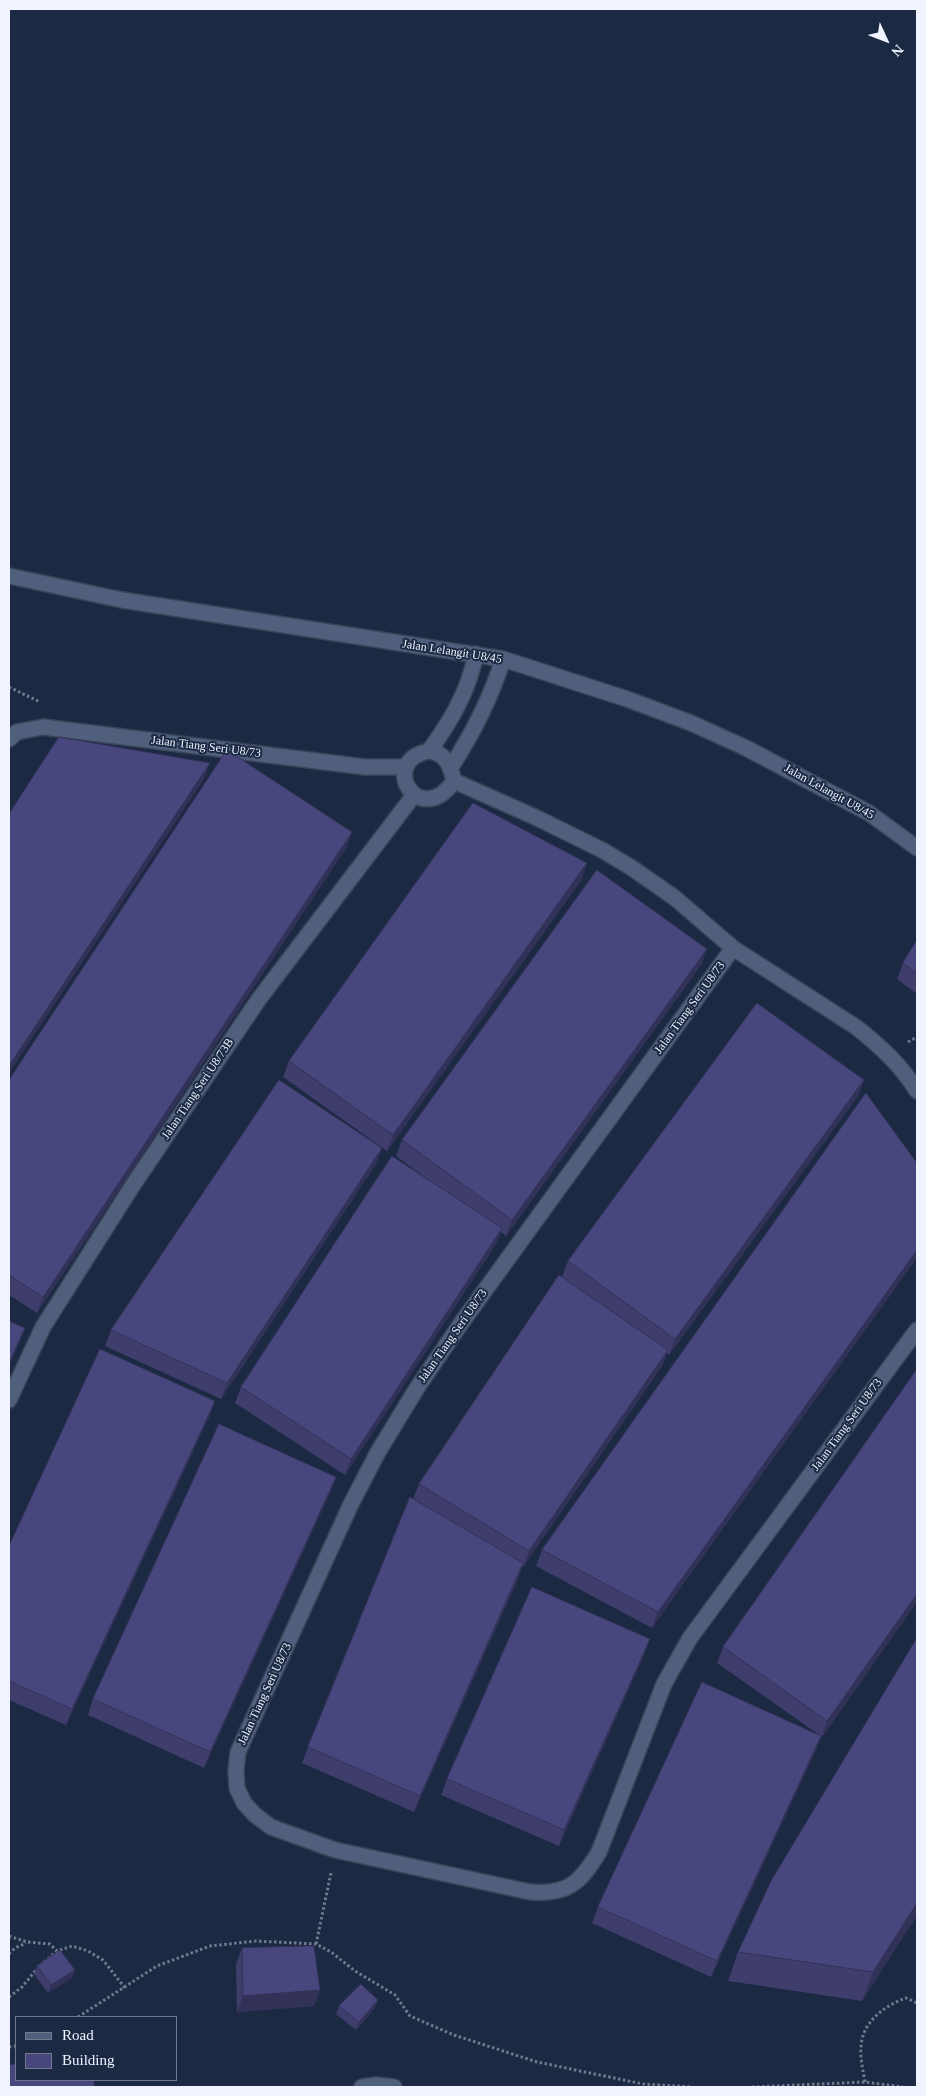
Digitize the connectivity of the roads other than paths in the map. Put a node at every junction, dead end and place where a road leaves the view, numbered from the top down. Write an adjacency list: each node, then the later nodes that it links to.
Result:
1 (9, 576): 2 (street, Jalan Lelangit U8/45)
2 (476, 654): 3 (street, Jalan Lelangit U8/45); 5 (street)
3 (503, 660): 7 (street); 9 (street, Jalan Lelangit U8/45)
4 (9, 739): 6 (street, Jalan Tiang Seri U8/73)
5 (429, 751): 6 (street); 7 (street)
6 (405, 767): 8 (street)
7 (452, 774): 8 (street); 10 (street, Jalan Tiang Seri U8/73)
8 (414, 795): 13 (street, Jalan Tiang Seri U8/73B)
9 (917, 848)
10 (733, 948): 11 (street, Jalan Tiang Seri U8/73); 12 (street, Jalan Tiang Seri U8/73)
11 (917, 1091)
12 (917, 1330)
13 (9, 1400)
14 (362, 2087): 15 (street)
15 (394, 2087)

